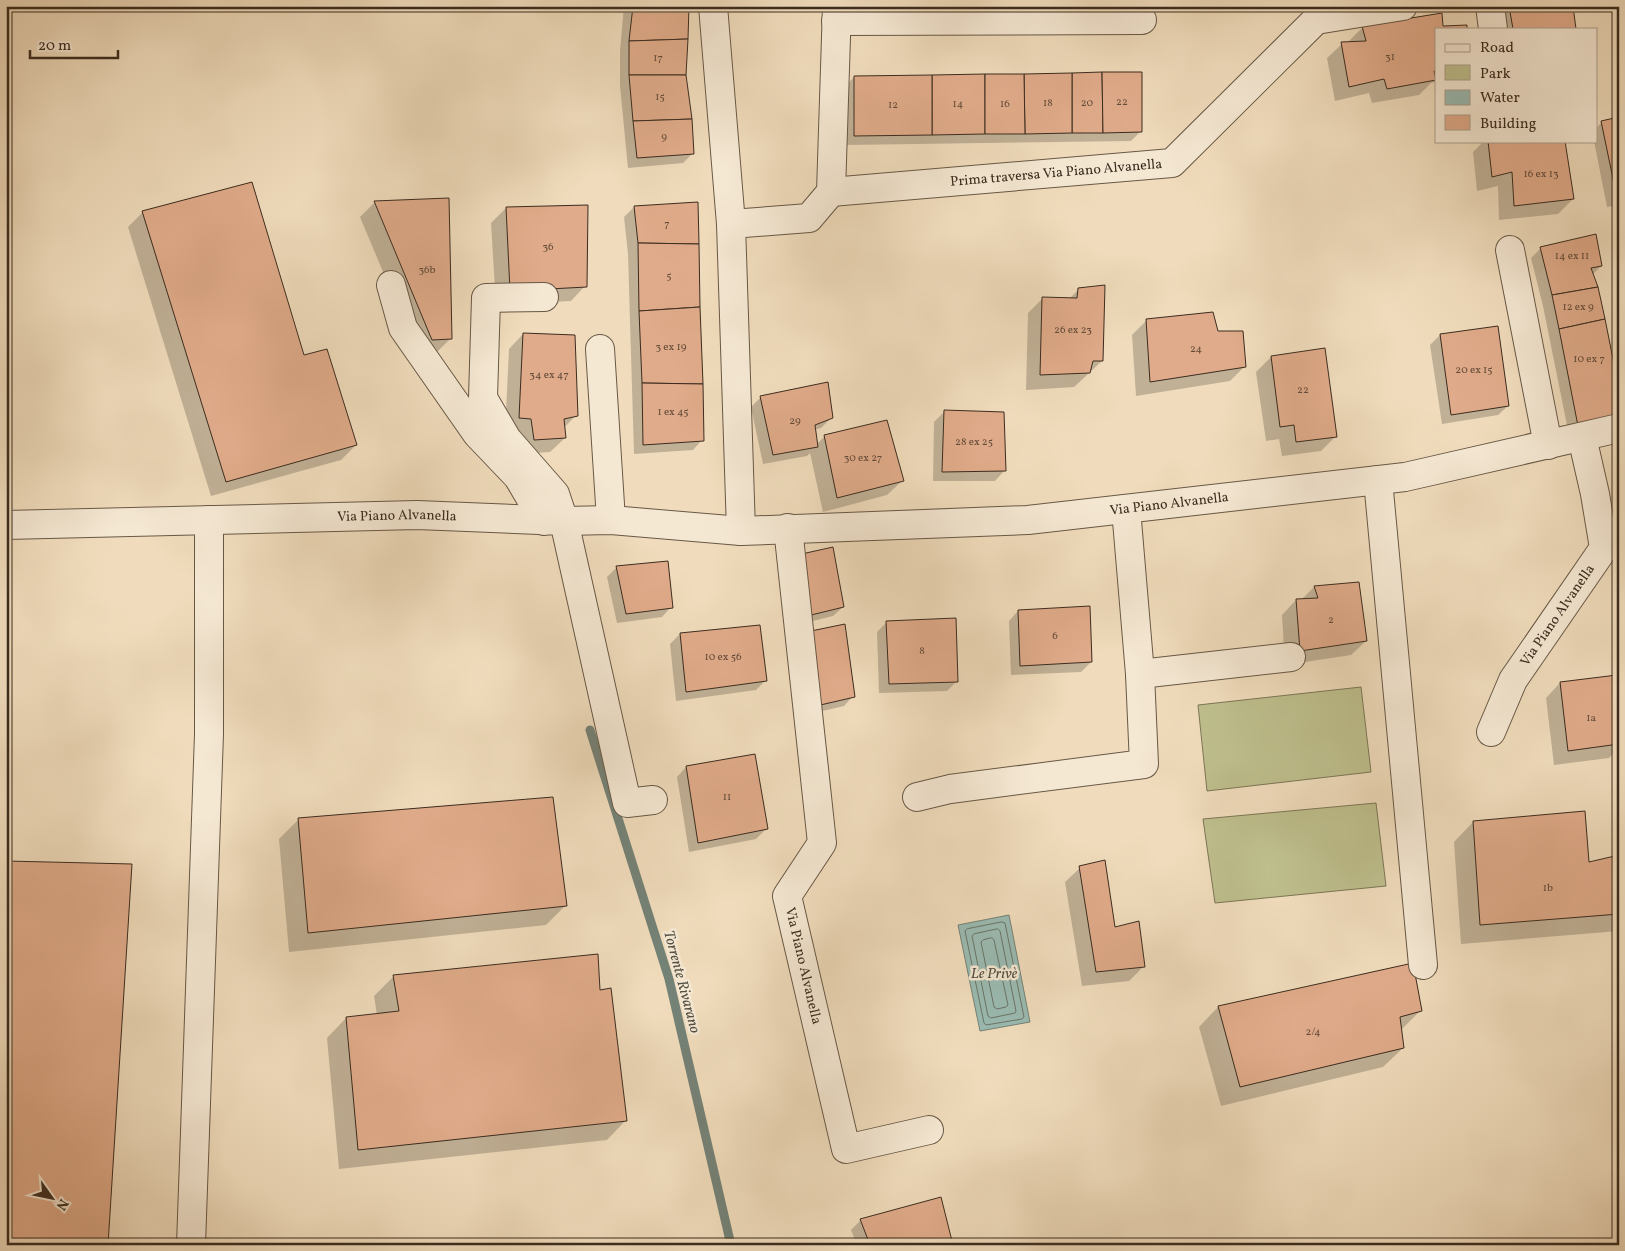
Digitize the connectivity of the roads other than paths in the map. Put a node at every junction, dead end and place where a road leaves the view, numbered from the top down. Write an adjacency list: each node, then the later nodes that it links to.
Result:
1 (712, 6): 8 (street)
2 (1403, 6): 7 (street, Prima traversa Via Piano Alvanella)
3 (1490, 6): 6 (street)
4 (836, 14): 5 (street); 7 (street)
5 (1142, 20)
6 (1493, 28)
7 (831, 192): 8 (street)
8 (730, 224): 23 (street)
9 (1510, 250): 15 (street)
10 (391, 285): 20 (street)
11 (544, 297): 20 (street)
12 (600, 349): 19 (street)
13 (1619, 428): 14 (street, Via Piano Alvanella)
14 (1582, 437): 15 (street, Via Piano Alvanella); 26 (street, Via Piano Alvanella)
15 (1548, 445): 16 (street, Via Piano Alvanella)
16 (1378, 480): 17 (street, Via Piano Alvanella); 29 (street)
17 (1126, 509): 22 (street, Via Piano Alvanella); 25 (street)
18 (209, 520): 20 (street, Via Piano Alvanella); 21 (street, Via Piano Alvanella); 31 (street)
19 (611, 520): 20 (street, Via Piano Alvanella); 23 (street, Via Piano Alvanella)
20 (554, 521): 28 (street)
21 (6, 526)
22 (788, 528): 23 (street, Via Piano Alvanella); 30 (street, Via Piano Alvanella)
23 (741, 530)
24 (1291, 657): 25 (street)
25 (1140, 674): 27 (street)
26 (1491, 732)
27 (917, 797)
28 (653, 800)
29 (1422, 965)
30 (929, 1130)
31 (190, 1245)

